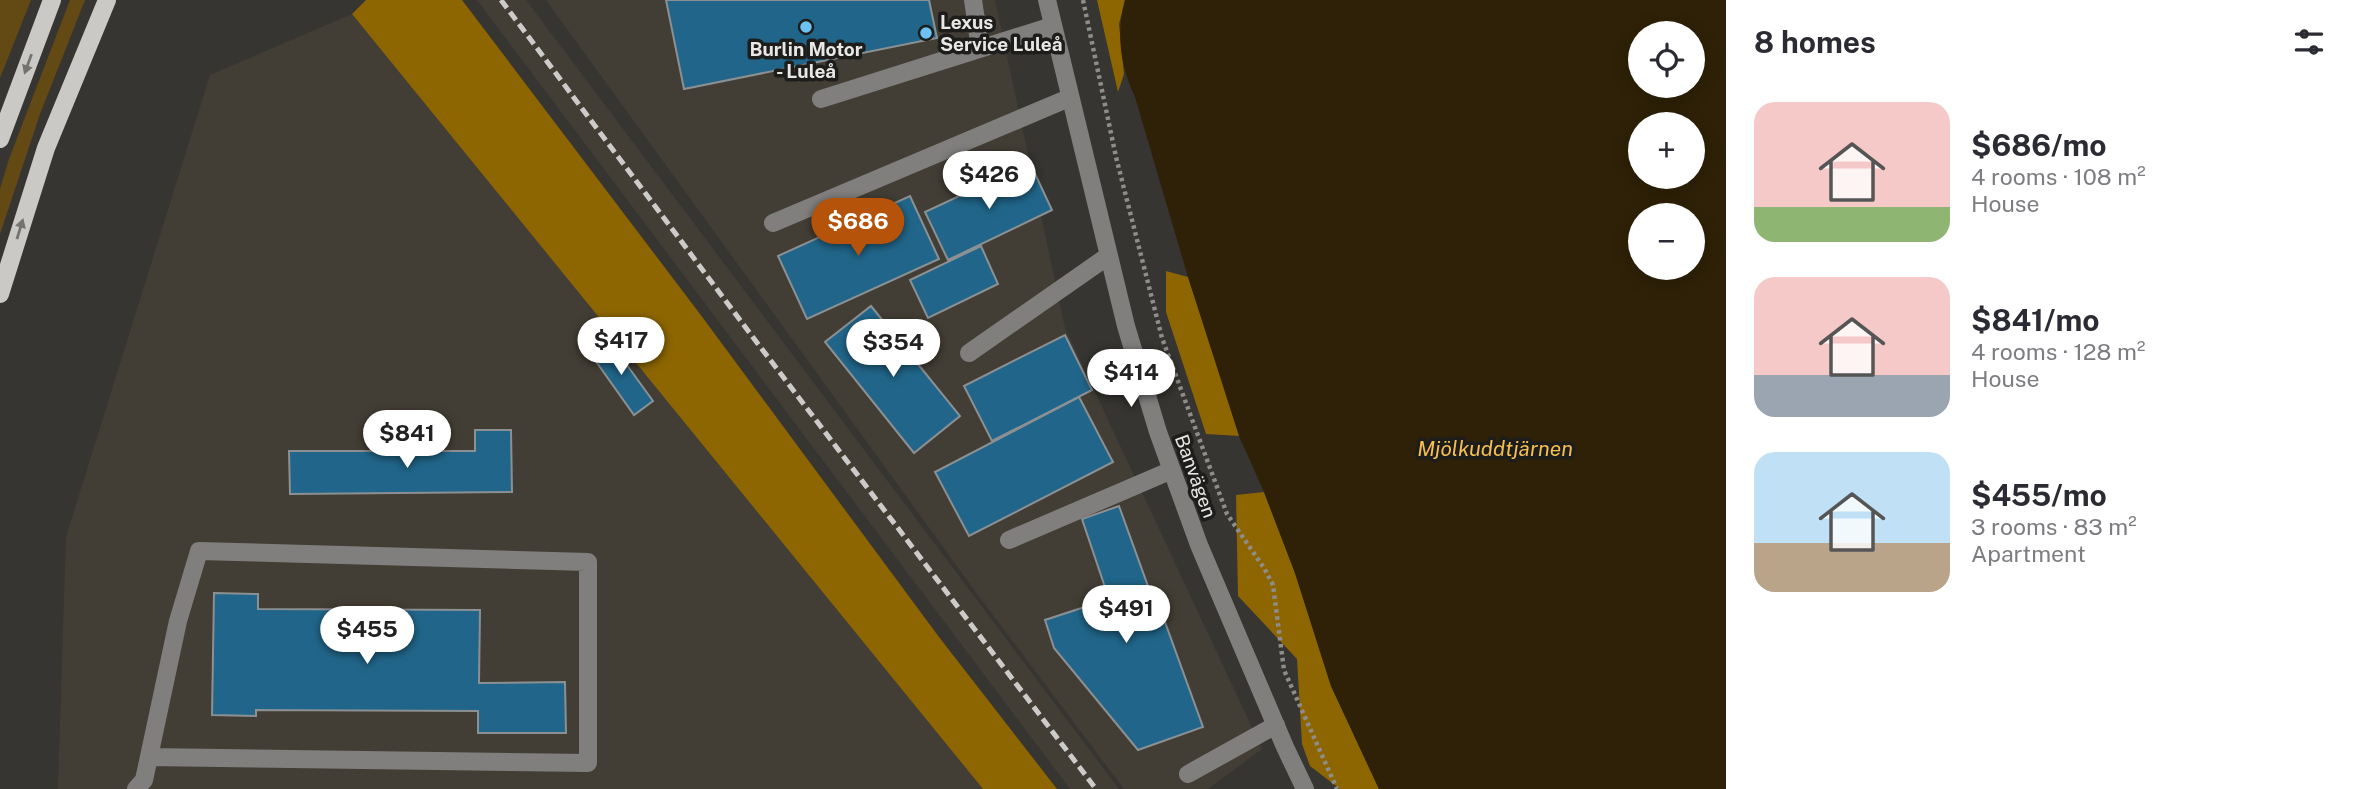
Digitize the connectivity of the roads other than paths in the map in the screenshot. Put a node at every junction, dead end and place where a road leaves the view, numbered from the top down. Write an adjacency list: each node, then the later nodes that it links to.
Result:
1 (52, 0): 9 (main road, one-way to 9)
2 (107, 0): 12 (main road, one-way to 2)
3 (973, 0): 6 (street)
4 (1047, 0): 5 (street, Banvägen)
5 (1052, 26): 6 (street); 7 (street, Banvägen)
6 (981, 48): 8 (street)
7 (1069, 98): 10 (street); 11 (street, Banvägen)
8 (821, 99)
9 (0, 139)
10 (773, 223)
11 (1108, 256): 13 (street); 14 (street, Banvägen)
12 (0, 295)
13 (969, 353)
14 (1172, 470): 15 (street); 16 (street, Banvägen)
15 (1009, 540)
16 (1276, 725): 18 (street); 20 (street, Banvägen)
17 (149, 757): 17 (street); 19 (street)
18 (1188, 774)
19 (136, 789)
20 (1305, 789)

